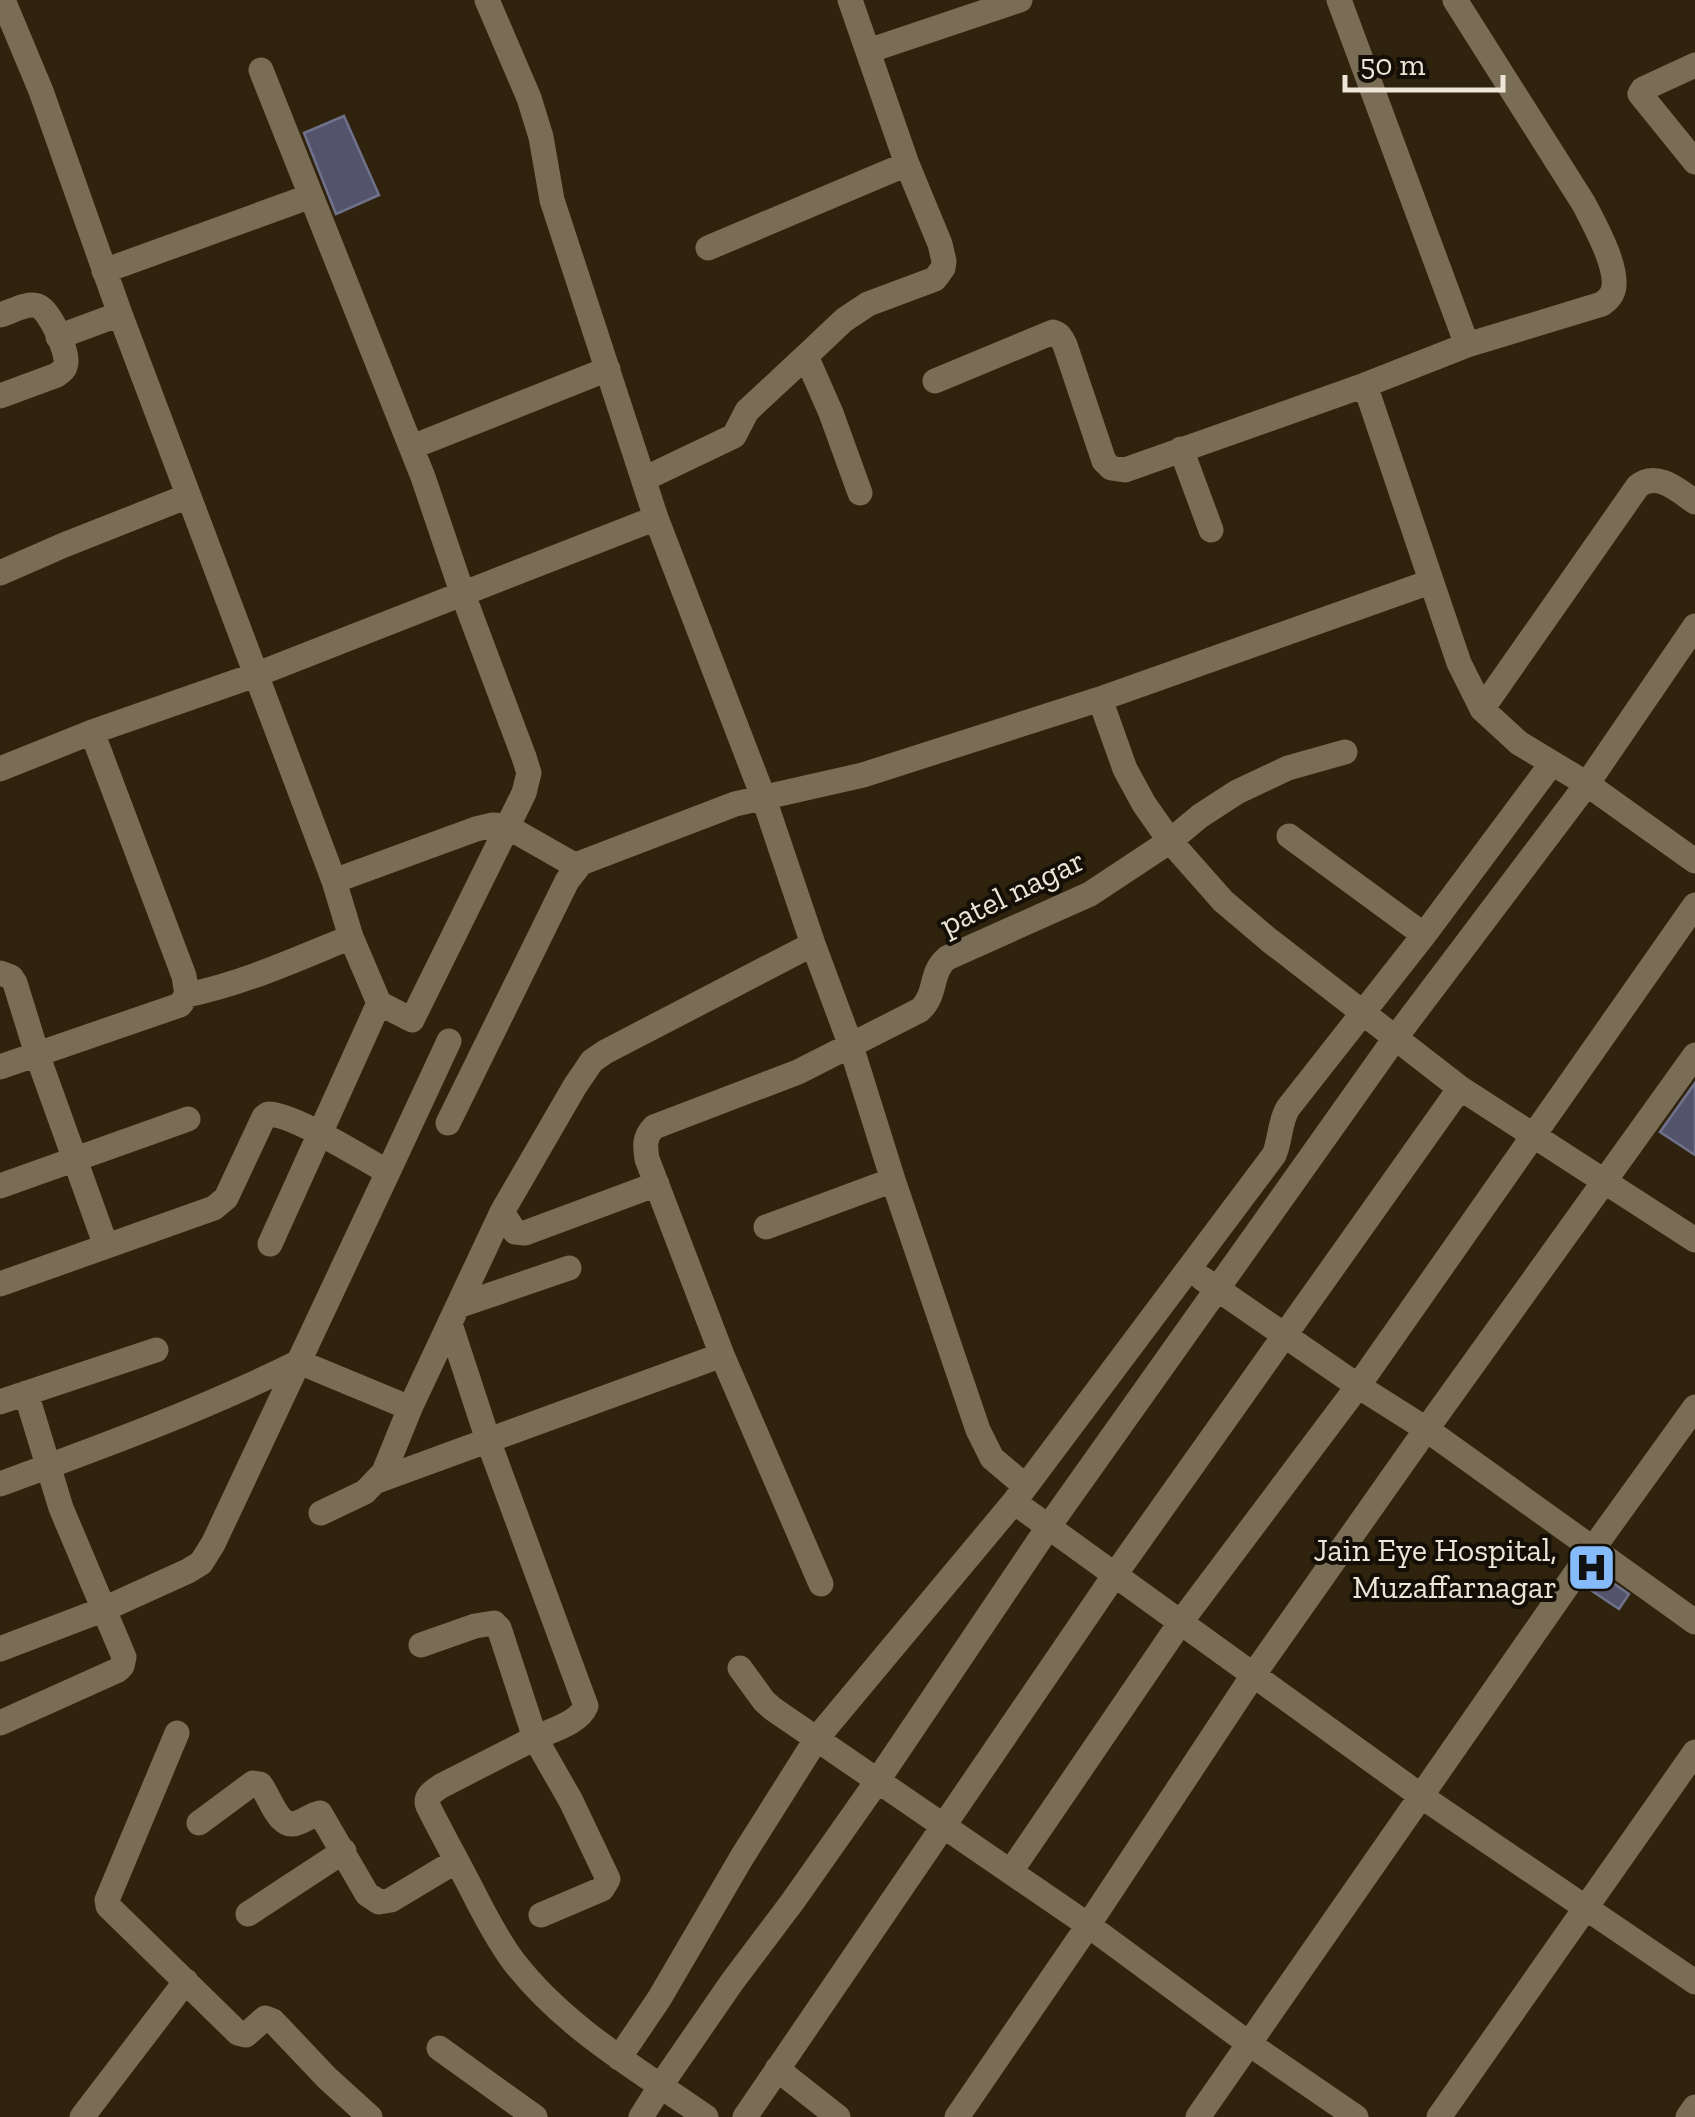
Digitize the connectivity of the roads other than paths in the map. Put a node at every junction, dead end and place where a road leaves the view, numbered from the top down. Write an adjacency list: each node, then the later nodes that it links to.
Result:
1 (3, 0): 14 (street)
2 (488, 0): 20 (street)
3 (850, 0): 7 (street)
4 (1020, 0): 7 (street)
5 (1455, 0): 18 (street)
6 (1345, 2): 18 (street)
7 (868, 51): 11 (street)
8 (1695, 65): 10 (street)
9 (261, 70): 12 (street)
10 (1695, 162)
11 (907, 164): 13 (street); 19 (street)
12 (311, 196): 14 (street); 24 (street)
13 (708, 248)
14 (104, 271): 15 (street)
15 (120, 314): 17 (street); 28 (street)
16 (0, 316): 17 (street)
17 (58, 336): 23 (street)
18 (1467, 345): 22 (street)
19 (806, 356): 26 (street); 27 (street)
20 (608, 368): 24 (street); 26 (street)
21 (935, 381): 25 (street)
22 (1365, 385): 25 (street); 33 (street)
23 (0, 396)
24 (412, 447): 34 (street)
25 (1181, 448): 31 (street)
26 (644, 479): 30 (street)
27 (860, 493)
28 (188, 496): 32 (street); 36 (street)
29 (1695, 502): 38 (street)
30 (656, 518): 34 (street); 44 (street)
31 (1211, 530)
32 (0, 574)
33 (1430, 582): 37 (street); 38 (street)
34 (462, 592): 36 (street); 45 (street)
35 (1695, 626): 43 (street)
36 (254, 675): 39 (street); 50 (street)
37 (1100, 699): 44 (street); 47 (street)
38 (1482, 709): 41 (street)
39 (92, 732): 42 (street); 56 (street)
40 (1345, 752): 47 (street, patel nagar)
41 (1552, 763): 43 (street); 52 (street)
42 (0, 769)
43 (1586, 784): 48 (street); 60 (street)
44 (764, 799): 49 (street); 54 (street)
45 (506, 826): 49 (street); 50 (street); 59 (street)
46 (1288, 836): 52 (street)
47 (1170, 841): 58 (street); 62 (street, patel nagar)
48 (1695, 860)
49 (578, 867): 64 (street)
50 (334, 881): 53 (street)
51 (1695, 905): 71 (street)
52 (1424, 935): 58 (street)
53 (352, 937): 56 (street); 57 (street)
54 (813, 944): 62 (street); 78 (street)
55 (0, 973): 63 (street)
56 (188, 995): 63 (street)
57 (380, 1003): 59 (street); 70 (street)
58 (1362, 1012): 60 (street); 84 (street)
59 (412, 1020): 61 (street)
60 (1396, 1038): 67 (street); 86 (street)
61 (449, 1041): 64 (street); 73 (street)
62 (851, 1046): 74 (street); 76 (street, patel nagar)
63 (36, 1054): 66 (street); 72 (street)
64 (479, 1056): 69 (street)
65 (1695, 1056): 75 (street)
66 (0, 1068)
67 (1460, 1088): 71 (street); 88 (street)
68 (188, 1118): 72 (street)
69 (448, 1122)
70 (320, 1134): 73 (street); 81 (street); 82 (street)
71 (1534, 1136): 75 (street); 92 (street)
72 (75, 1159): 77 (street); 82 (street)
73 (388, 1172): 91 (street)
74 (892, 1180): 79 (street); 102 (street)
75 (1604, 1182): 80 (street); 97 (street)
76 (657, 1184): 78 (street); 90 (street, patel nagar)
77 (0, 1186)
78 (502, 1212): 87 (street)
79 (766, 1227)
80 (1695, 1240)
81 (270, 1244)
82 (106, 1246): 85 (street)
83 (569, 1268): 87 (street)
84 (1188, 1269): 86 (street); 102 (street)
85 (0, 1284)
86 (1217, 1288): 88 (street); 104 (street)
87 (454, 1315): 96 (street); 98 (street)
88 (1285, 1335): 92 (street); 106 (street)
89 (156, 1350): 93 (street)
90 (722, 1355): 98 (street); 107 (street, patel nagar)
91 (299, 1362): 96 (street); 99 (street); 108 (street)
92 (1358, 1386): 97 (street); 110 (street)
93 (26, 1394): 94 (street); 99 (street)
94 (0, 1402)
95 (1695, 1407): 105 (street)
96 (410, 1408): 100 (street)
97 (1426, 1430): 105 (street); 114 (street)
98 (488, 1440): 100 (street); 117 (street)
99 (48, 1466): 101 (street); 108 (street)
100 (377, 1481): 103 (street)
101 (0, 1484)
102 (1019, 1494): 104 (street); 118 (street)
103 (321, 1513)
104 (1048, 1526): 106 (street); 120 (street)
105 (1592, 1550): 109 (street); 121 (street)
106 (1114, 1576): 110 (street); 123 (street)
107 (821, 1584)
108 (102, 1610): 112 (street); 115 (street)
109 (1695, 1622)
110 (1180, 1623): 114 (street); 126 (street)
111 (421, 1645): 117 (street)
112 (0, 1650)
113 (740, 1668): 118 (street)
114 (1254, 1674): 121 (street); 130 (street)
115 (0, 1723)
116 (176, 1733): 131 (street)
117 (536, 1738): 125 (street); 129 (street)
118 (817, 1738): 120 (street); 135 (street)
119 (1695, 1752): 127 (street)
120 (878, 1780): 123 (street); 137 (street)
121 (1420, 1796): 127 (street); 133 (street)
122 (199, 1823): 124 (street)
123 (943, 1824): 126 (street); 136 (street)
124 (344, 1851): 125 (street); 128 (street)
125 (456, 1861): 135 (street)
126 (1011, 1872): 130 (street)
127 (1587, 1907): 132 (street); 149 (street)
128 (248, 1914)
129 (542, 1915)
130 (1088, 1924): 133 (street); 146 (street)
131 (186, 1981): 139 (street); 140 (street)
132 (1695, 1982)
133 (1248, 2043): 147 (street); 148 (street)
134 (439, 2048): 141 (street)
135 (618, 2058): 137 (street)
136 (777, 2069): 144 (street); 145 (street)
137 (660, 2085): 142 (street); 143 (street)
138 (1695, 2107): 150 (street)
139 (82, 2117)
140 (370, 2117)
141 (535, 2117)
142 (641, 2117)
143 (706, 2117)
144 (745, 2117)
145 (838, 2117)
146 (957, 2117)
147 (1198, 2117)
148 (1356, 2117)
149 (1439, 2117)
150 (1688, 2117)

